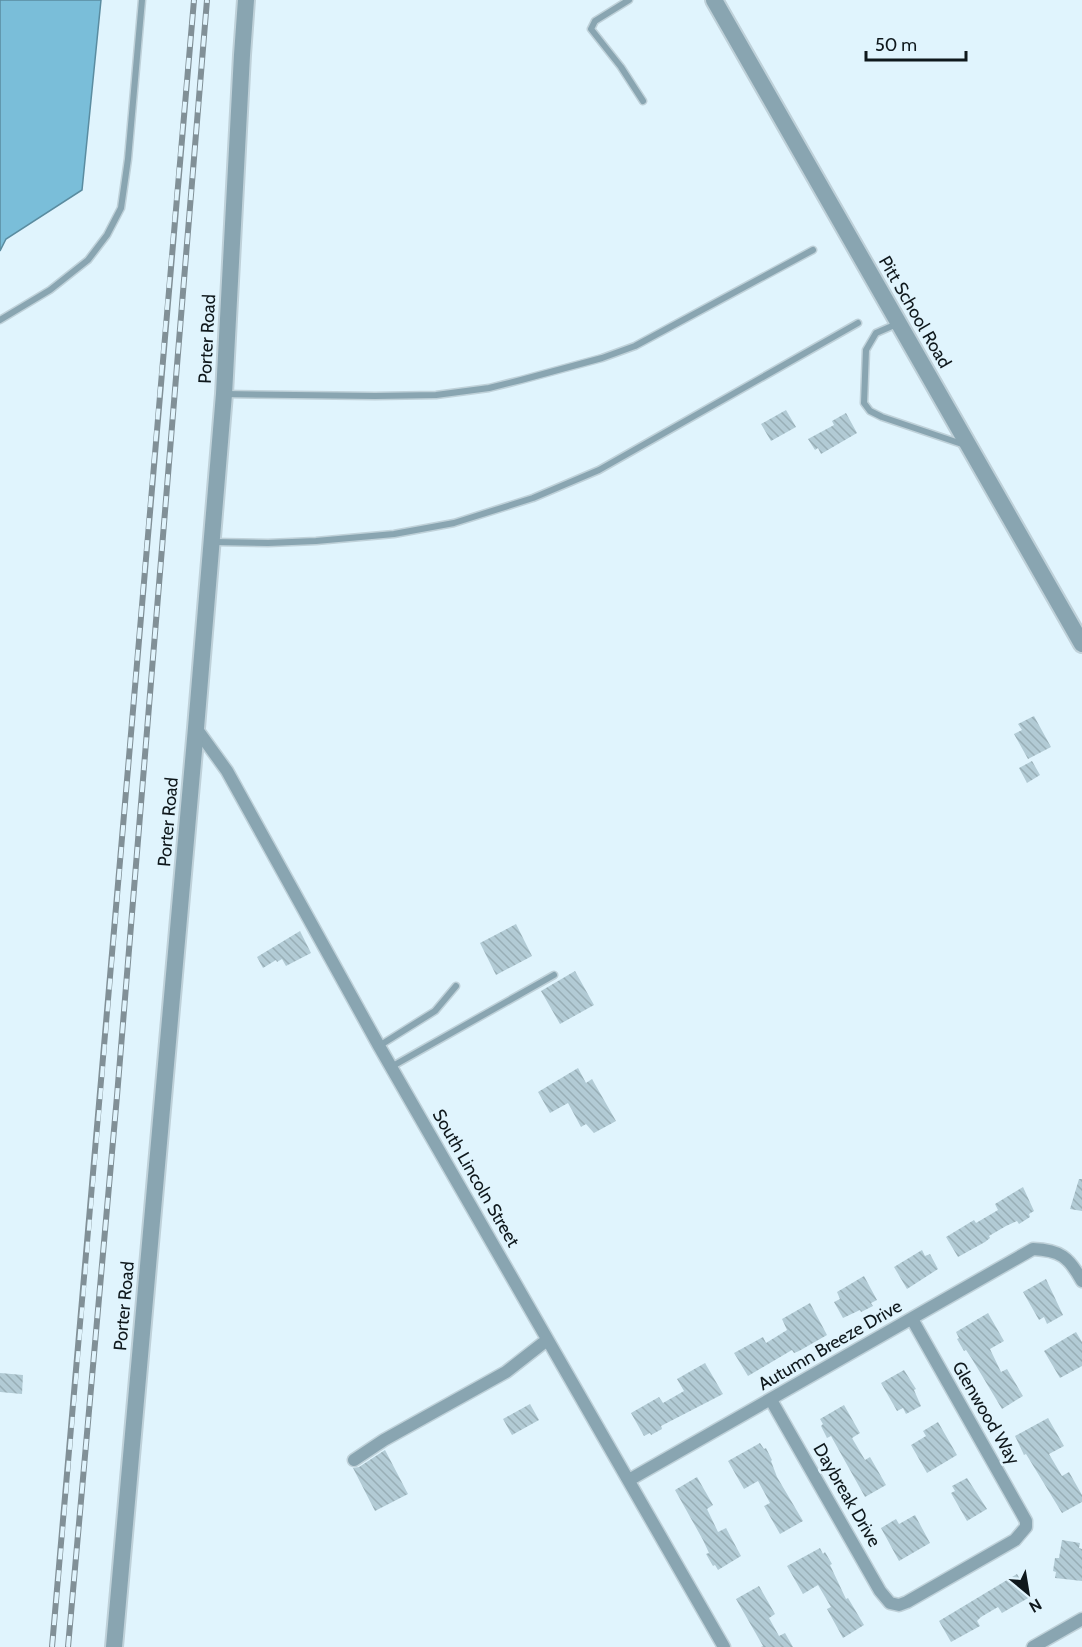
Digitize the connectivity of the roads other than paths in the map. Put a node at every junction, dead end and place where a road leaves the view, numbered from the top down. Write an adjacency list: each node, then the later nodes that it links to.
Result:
1 (142, 0): 7 (lane)
2 (246, 0): 10 (street, Porter Road)
3 (629, 0): 5 (lane)
4 (714, 0): 9 (street, Pitt School Road)
5 (644, 101)
6 (813, 250): 10 (lane)
7 (0, 320)
8 (858, 323): 12 (lane)
9 (899, 323): 11 (street, Pitt School Road); 11 (lane)
10 (224, 394): 12 (street, Porter Road)
11 (970, 446): 13 (street, Pitt School Road)
12 (211, 542): 14 (street, Porter Road)
13 (1082, 644)
14 (196, 728): 17 (street, South Lincoln Street); 27 (street, Porter Road)
15 (554, 975): 18 (lane)
16 (456, 986): 17 (lane)
17 (379, 1046): 18 (street, South Lincoln Street)
18 (391, 1067): 21 (street, South Lincoln Street)
19 (1082, 1281): 20 (street, Autumn Breeze Drive)
20 (912, 1319): 22 (street, Autumn Breeze Drive); 25 (street, Glenwood Way)
21 (547, 1340): 23 (street); 24 (street, South Lincoln Street)
22 (771, 1400): 24 (street, Autumn Breeze Drive); 25 (street, Daybreak Drive)
23 (354, 1460)
24 (628, 1480): 28 (street, South Lincoln Street)
25 (895, 1605)
26 (1082, 1619): 29 (street)
27 (114, 1647)
28 (724, 1647)
29 (1033, 1647)

